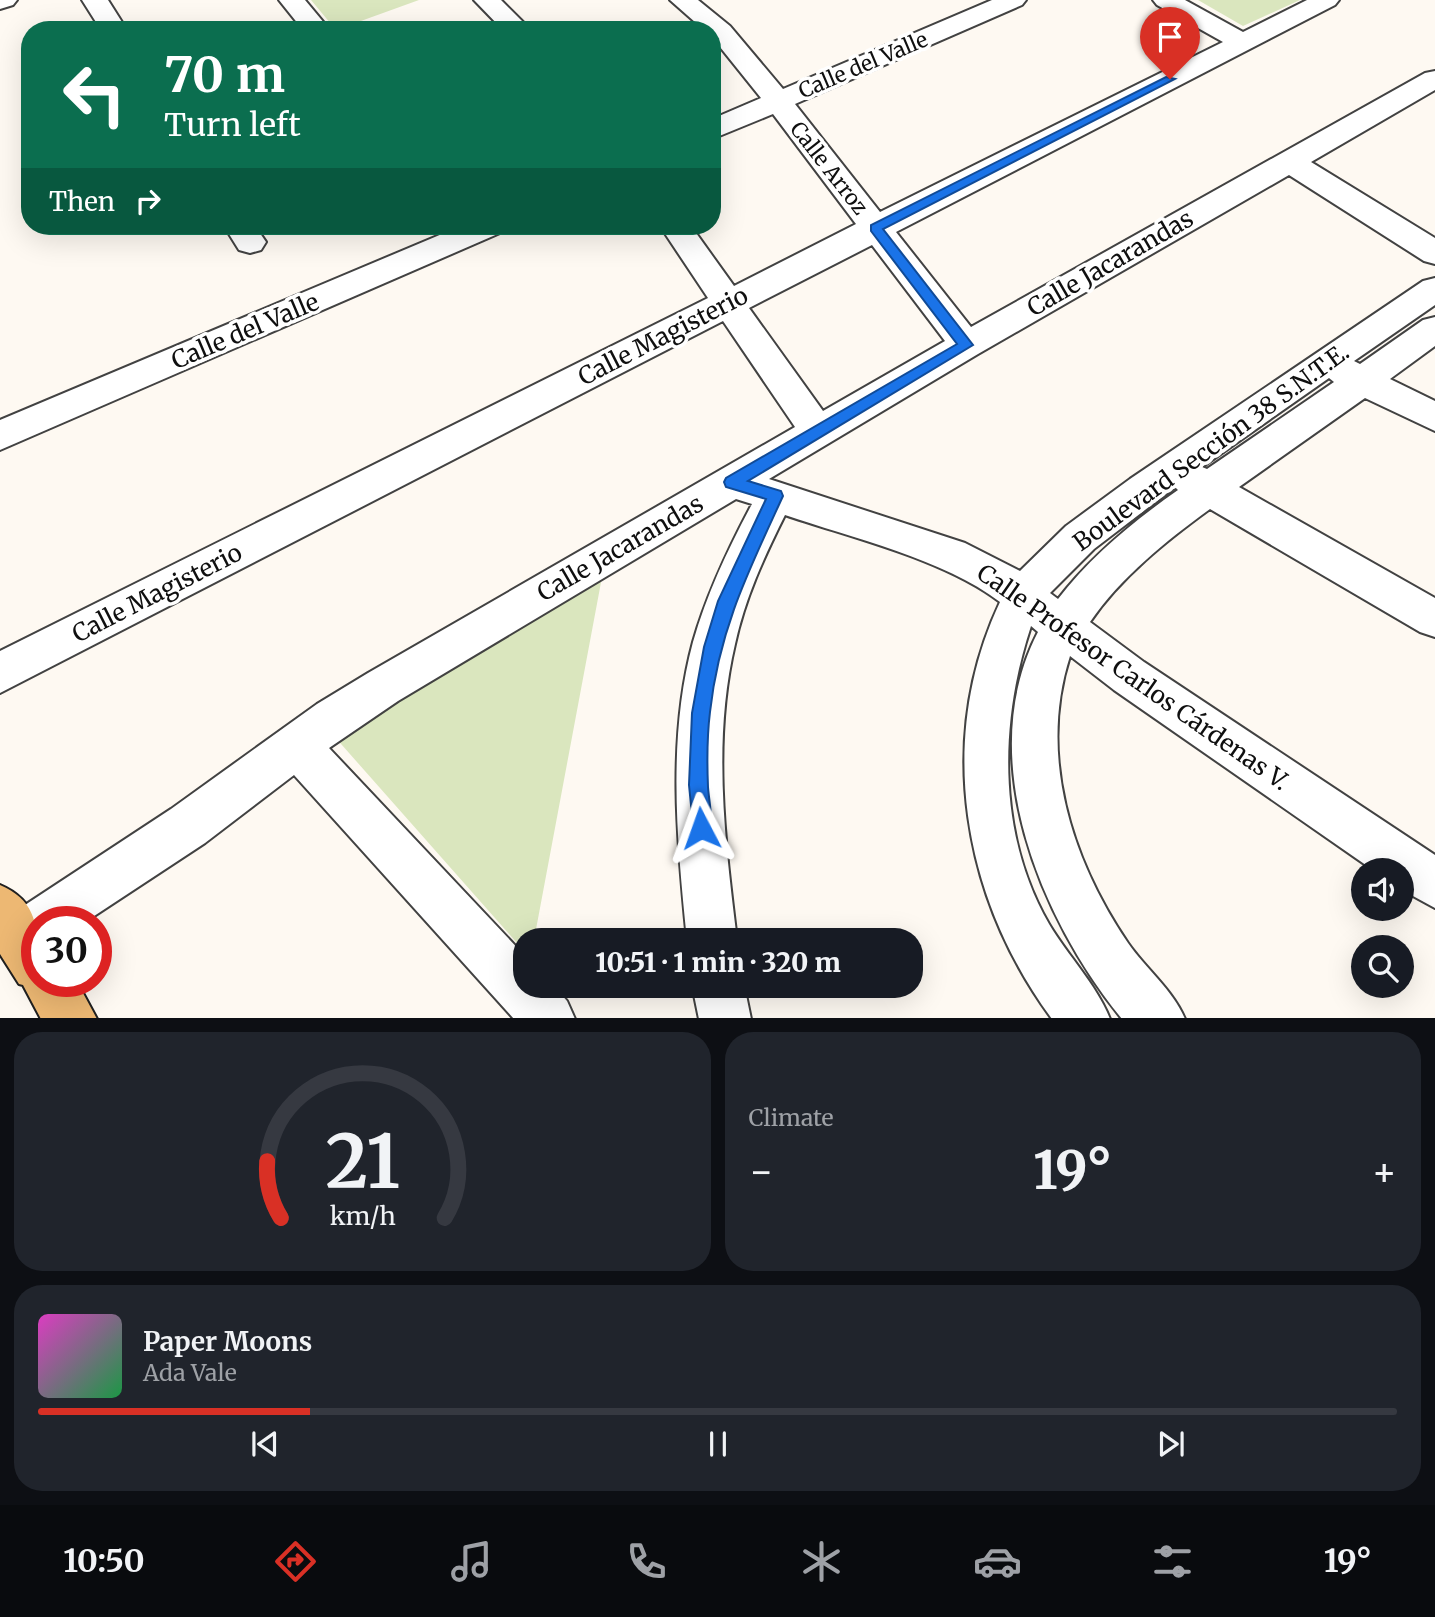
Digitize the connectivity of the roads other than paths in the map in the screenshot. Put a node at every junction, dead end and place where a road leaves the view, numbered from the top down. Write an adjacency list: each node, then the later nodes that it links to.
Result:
1 (95, 0): 8 (street)
2 (292, 0): 9 (street)
3 (487, 0): 10 (street)
4 (683, 0): 11 (street, Calle Arroz)
5 (1013, 0): 15 (street, Calle del Valle)
6 (1166, 0): 13 (street)
7 (1326, 0): 13 (street, Calle Magisterio)
8 (108, 21)
9 (310, 21)
10 (509, 21)
11 (707, 21)
12 (721, 33): 15 (street, Calle Arroz)
13 (1243, 42): 18 (street, Calle Magisterio)
14 (1435, 79): 17 (street, Calle Jacarandas)
15 (778, 102): 16 (street, Calle del Valle); 18 (street, Calle Arroz)
16 (721, 126)
17 (1288, 162): 21 (street); 25 (street, Calle Jacarandas)
18 (876, 228): 23 (street, Calle Magisterio); 25 (street, Calle Arroz)
19 (468, 235): 30 (street, Calle del Valle)
20 (681, 235): 23 (street)
21 (1435, 253)
22 (1435, 289): 26 (street, Boulevard Sección 38 S.N.T.E.)
23 (728, 303): 29 (street); 38 (street, Calle Magisterio)
24 (1435, 329): 27 (street, Boulevard Sección 38 S.N.T.E.)
25 (966, 345): 29 (street, Calle Jacarandas)
26 (1326, 363): 27 (street); 31 (street, Boulevard Sección 38 S.N.T.E.)
27 (1363, 381): 28 (street); 33 (street, Boulevard Sección 38 S.N.T.E.)
28 (1435, 417)
29 (818, 432): 32 (street, Calle Jacarandas)
30 (0, 436)
31 (1173, 468): 33 (street); 35 (street, Boulevard Sección 38 S.N.T.E.)
32 (732, 482): 34 (street, Calle Profesor Carlos Cárdenas V.); 39 (street, Calle Jacarandas)
33 (1209, 489): 36 (street); 37 (street, Boulevard Sección 38 S.N.T.E.)
34 (775, 496): 35 (street, Calle Profesor Carlos Cárdenas V.); 42 (street)
35 (1024, 596): 37 (street, Calle Profesor Carlos Cárdenas V.); 49 (street, Boulevard Sección 38 S.N.T.E.)
36 (1435, 619)
37 (1063, 625): 40 (street, Calle Profesor Carlos Cárdenas V.); 45 (street, Boulevard Sección 38 S.N.T.E.)
38 (0, 673)
39 (297, 746): 41 (street, Calle Jacarandas); 47 (street)
40 (1435, 884)
41 (66, 906)
42 (711, 928)
43 (57, 997): 46 (main road)
44 (721, 998): 48 (street)
45 (1146, 1016)
46 (71, 1018)
47 (549, 1018)
48 (726, 1018)
49 (1084, 1018)

